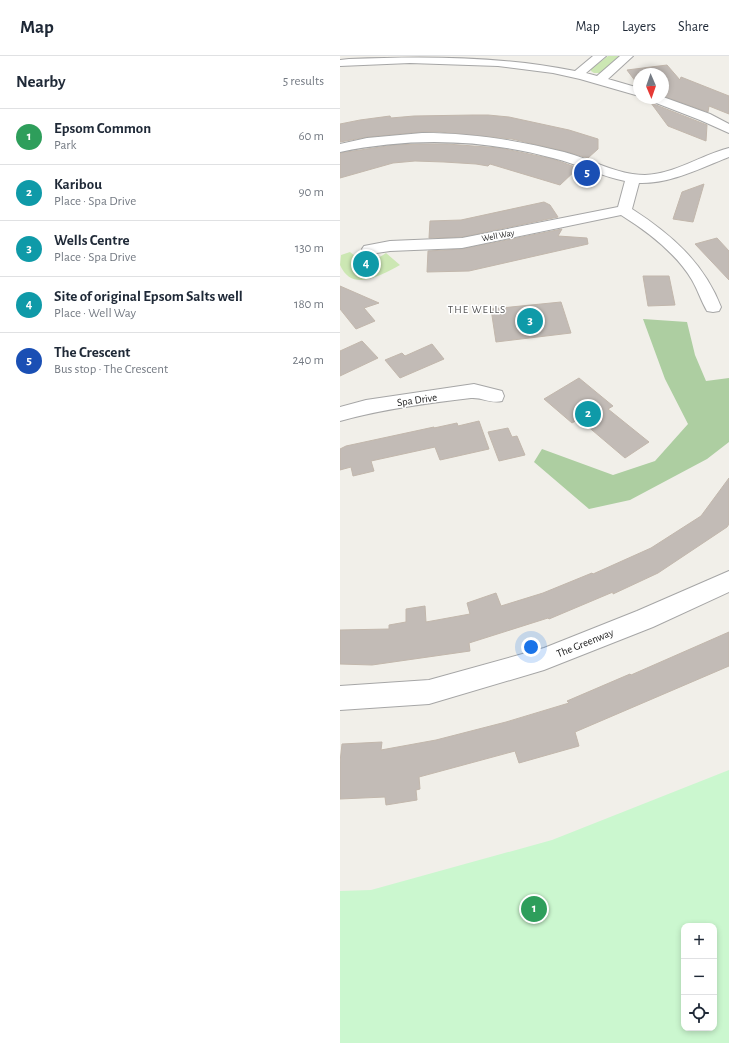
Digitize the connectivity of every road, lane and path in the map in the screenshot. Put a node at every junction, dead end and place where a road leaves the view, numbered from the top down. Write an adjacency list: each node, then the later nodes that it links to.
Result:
1 (600, 56): 4 (street)
2 (627, 56): 5 (street)
3 (340, 63): 4 (street)
4 (578, 74): 5 (street)
5 (600, 80): 6 (street)
6 (633, 90)
7 (669, 103): 8 (street)
8 (729, 129)
9 (340, 148): 11 (street)
10 (729, 152): 11 (street)
11 (633, 179): 12 (street)
12 (624, 210): 13 (street, Well Way); 14 (street)
13 (370, 249)
14 (713, 306)
15 (495, 396): 16 (street, Spa Drive)
16 (340, 414)
17 (729, 581): 18 (street, The Greenway)
18 (340, 698)

